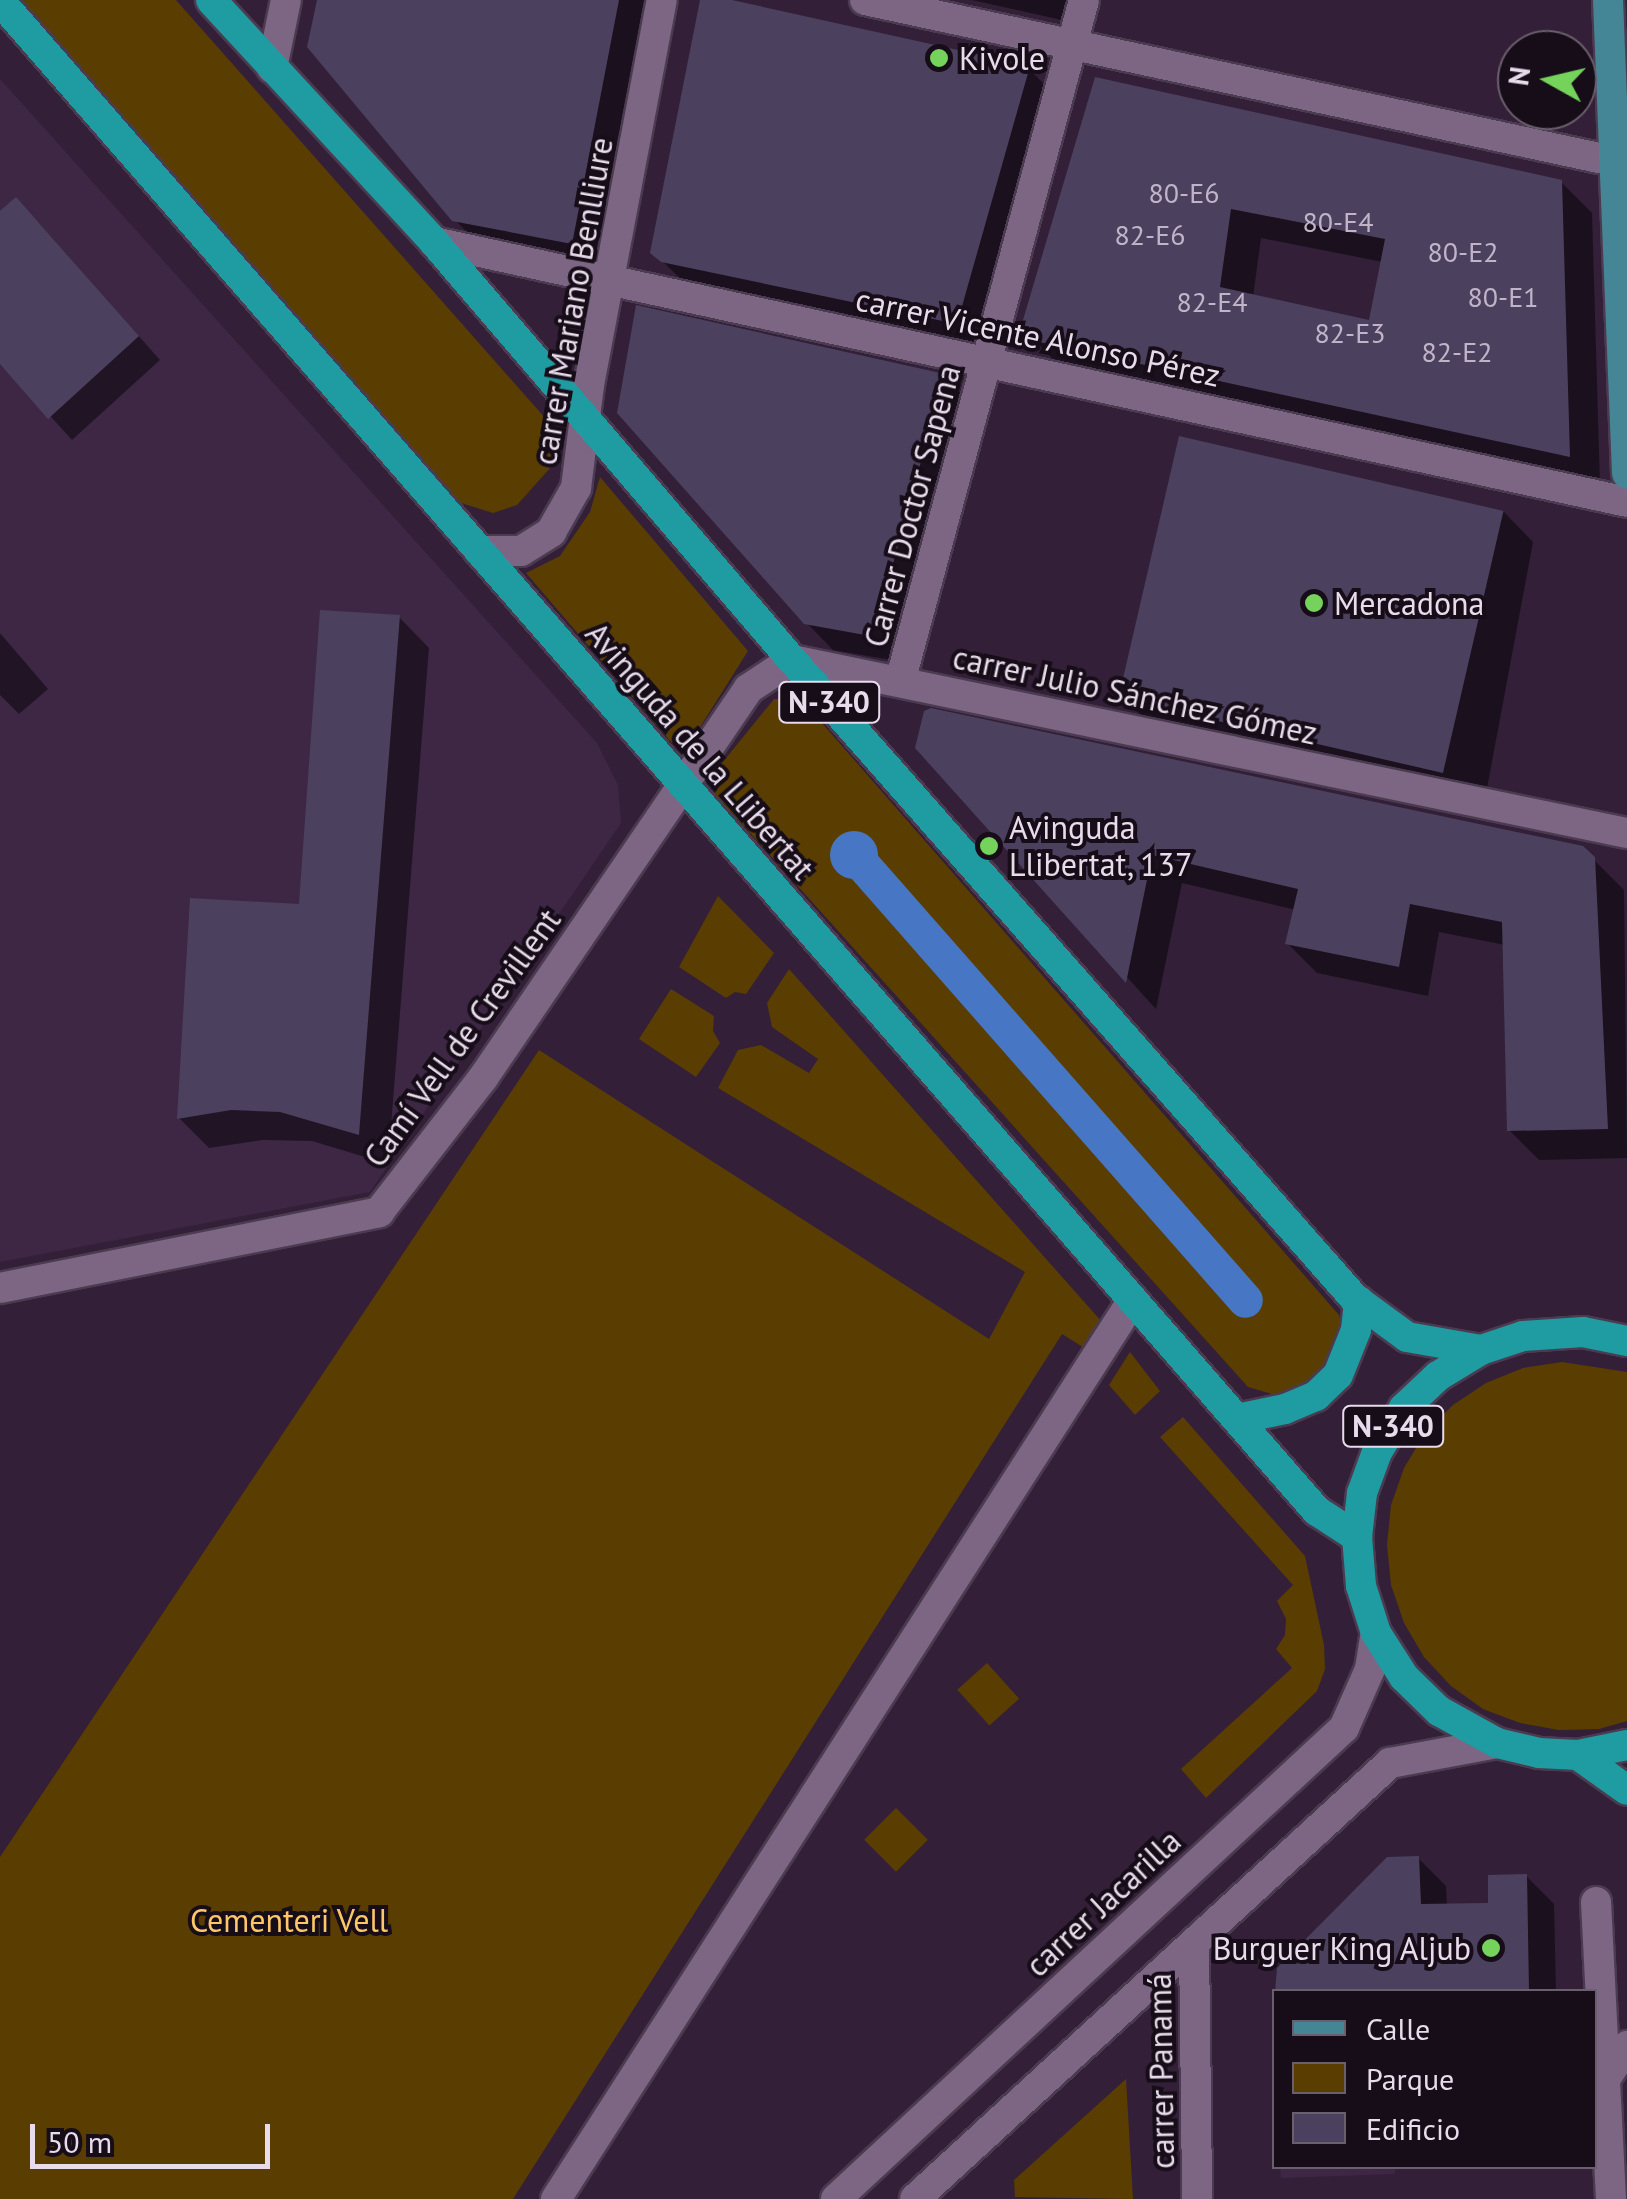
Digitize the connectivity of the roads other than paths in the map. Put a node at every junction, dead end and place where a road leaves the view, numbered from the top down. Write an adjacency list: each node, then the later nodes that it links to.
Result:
1 (0, 0): 17 (highway, Avinguda de la Llibertat)
2 (211, 0): 9 (highway, N-340)
3 (286, 0): 9 (street)
4 (662, 0): 12 (street, carrer Mariano Benlliure)
5 (865, 0): 8 (street)
6 (1084, 0): 8 (street, Carrer Doctor Sapena)
7 (1608, 0): 10 (main road)
8 (1072, 44): 10 (street); 13 (street, Carrer Doctor Sapena)
9 (272, 68): 11 (highway, N-340)
10 (1621, 163): 15 (main road)
11 (434, 242): 12 (street, carrer Vicente Alonso Pérez); 14 (highway, N-340)
12 (609, 280): 13 (street, carrer Vicente Alonso Pérez); 14 (street, carrer Mariano Benlliure)
13 (986, 362): 16 (street, carrer Vicente Alonso Pérez); 19 (street, Carrer Doctor Sapena)
14 (583, 418): 17 (street, carrer Mariano Benlliure); 18 (highway, N-340)
15 (1627, 474)
16 (1627, 502)
17 (479, 551): 20 (highway, Avinguda de la Llibertat)
18 (792, 660): 19 (street, carrer Julio Sánchez Gómez); 20 (street); 24 (highway, N-340)
19 (900, 682): 21 (street, carrer Julio Sánchez Gómez)
20 (682, 783): 22 (street, Camí Vell de Crevillent); 23 (highway, Avinguda de la Llibertat)
21 (1627, 833)
22 (0, 1288)
23 (1133, 1300): 27 (highway, Avinguda de la Llibertat); 39 (street)
24 (1359, 1301): 26 (highway, N-340); 27 (highway)
25 (1627, 1340): 26 (highway, N-340)
26 (1481, 1350): 28 (highway, N-340)
27 (1237, 1419): 28 (highway, Avinguda de la Llibertat)
28 (1356, 1537): 29 (highway, N-340)
29 (1376, 1633): 30 (highway, N-340); 35 (street, carrer Jacarilla)
30 (1497, 1743): 32 (highway, N-340); 36 (street)
31 (1627, 1745): 32 (highway, N-340)
32 (1578, 1754): 33 (highway)
33 (1627, 1790)
34 (1596, 1902): 38 (street)
35 (1154, 1904): 36 (street); 40 (street, carrer Jacarilla)
36 (1194, 1943): 41 (street); 42 (street, carrer Panamá)
37 (1627, 2046): 38 (street)
38 (1606, 2079): 43 (street)
39 (556, 2199)
40 (836, 2199)
41 (914, 2199)
42 (1198, 2199)
43 (1610, 2199)

